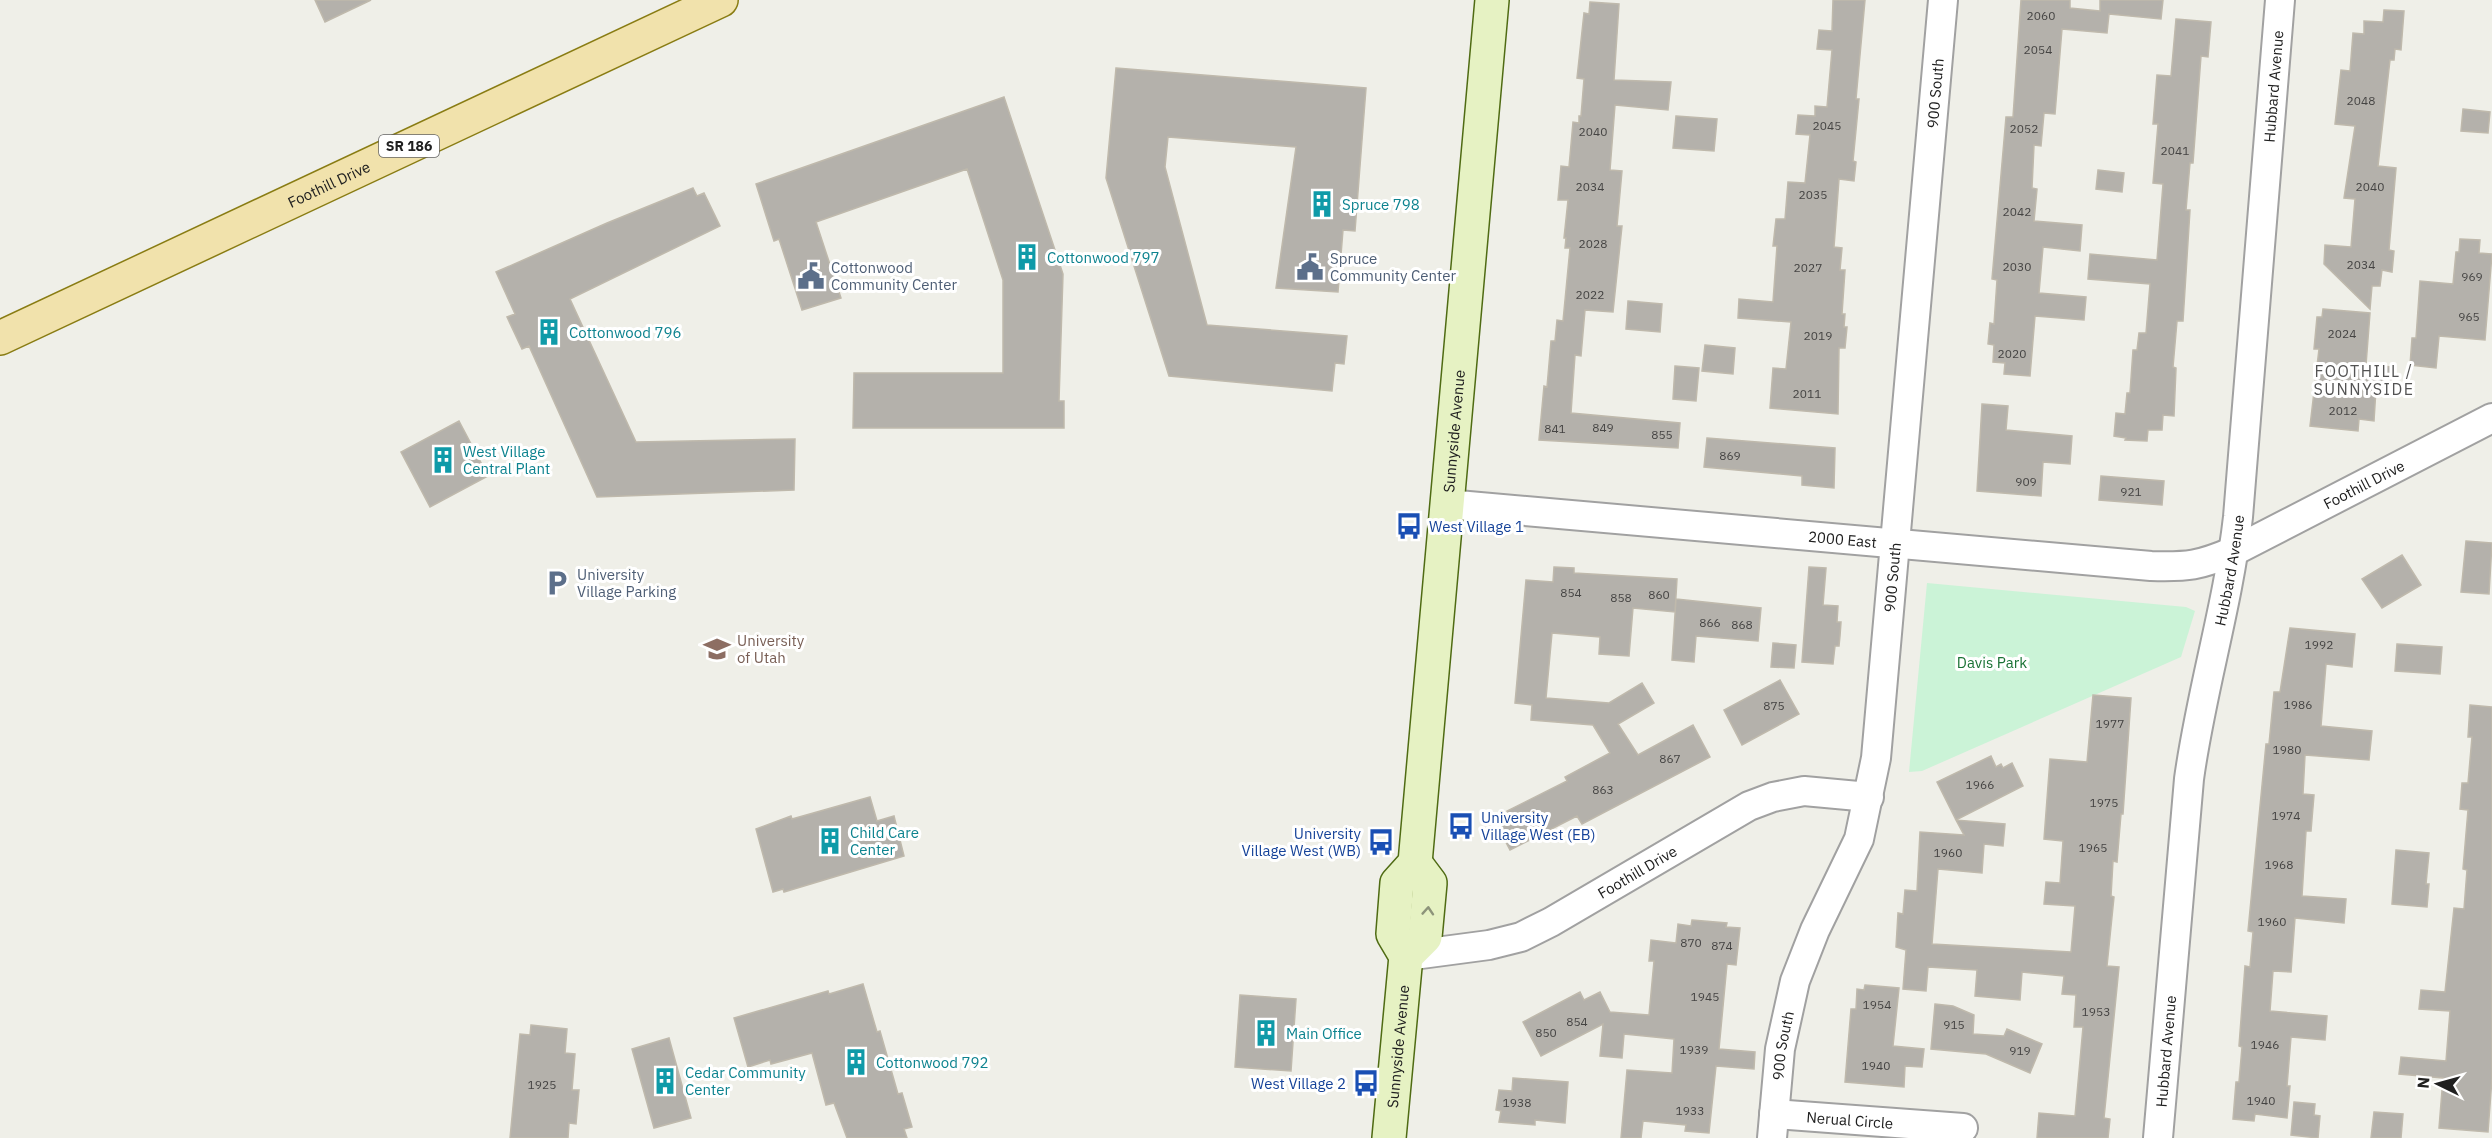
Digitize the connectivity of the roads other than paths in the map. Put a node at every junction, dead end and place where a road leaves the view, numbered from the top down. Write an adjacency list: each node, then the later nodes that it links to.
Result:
1 (721, 0): 5 (main road, Foothill Drive / SR 186)
2 (1492, 0): 7 (main road, Sunnyside Avenue)
3 (1943, 0): 8 (street, 900 South)
4 (2280, 0): 9 (street, Hubbard Avenue)
5 (0, 338)
6 (2492, 418): 9 (street, Foothill Drive)
7 (1446, 504): 8 (street, 2000 East); 11 (main road, Sunnyside Avenue)
8 (1895, 543): 9 (street, 2000 East); 10 (street, 900 South)
9 (2234, 551): 15 (street, Hubbard Avenue)
10 (1869, 797): 11 (street, Foothill Drive); 12 (street, 900 South)
11 (1406, 957): 14 (main road, Sunnyside Avenue)
12 (1773, 1126): 13 (street, Nerual Circle)
13 (1963, 1128)
14 (1389, 1138)
15 (2158, 1138)

